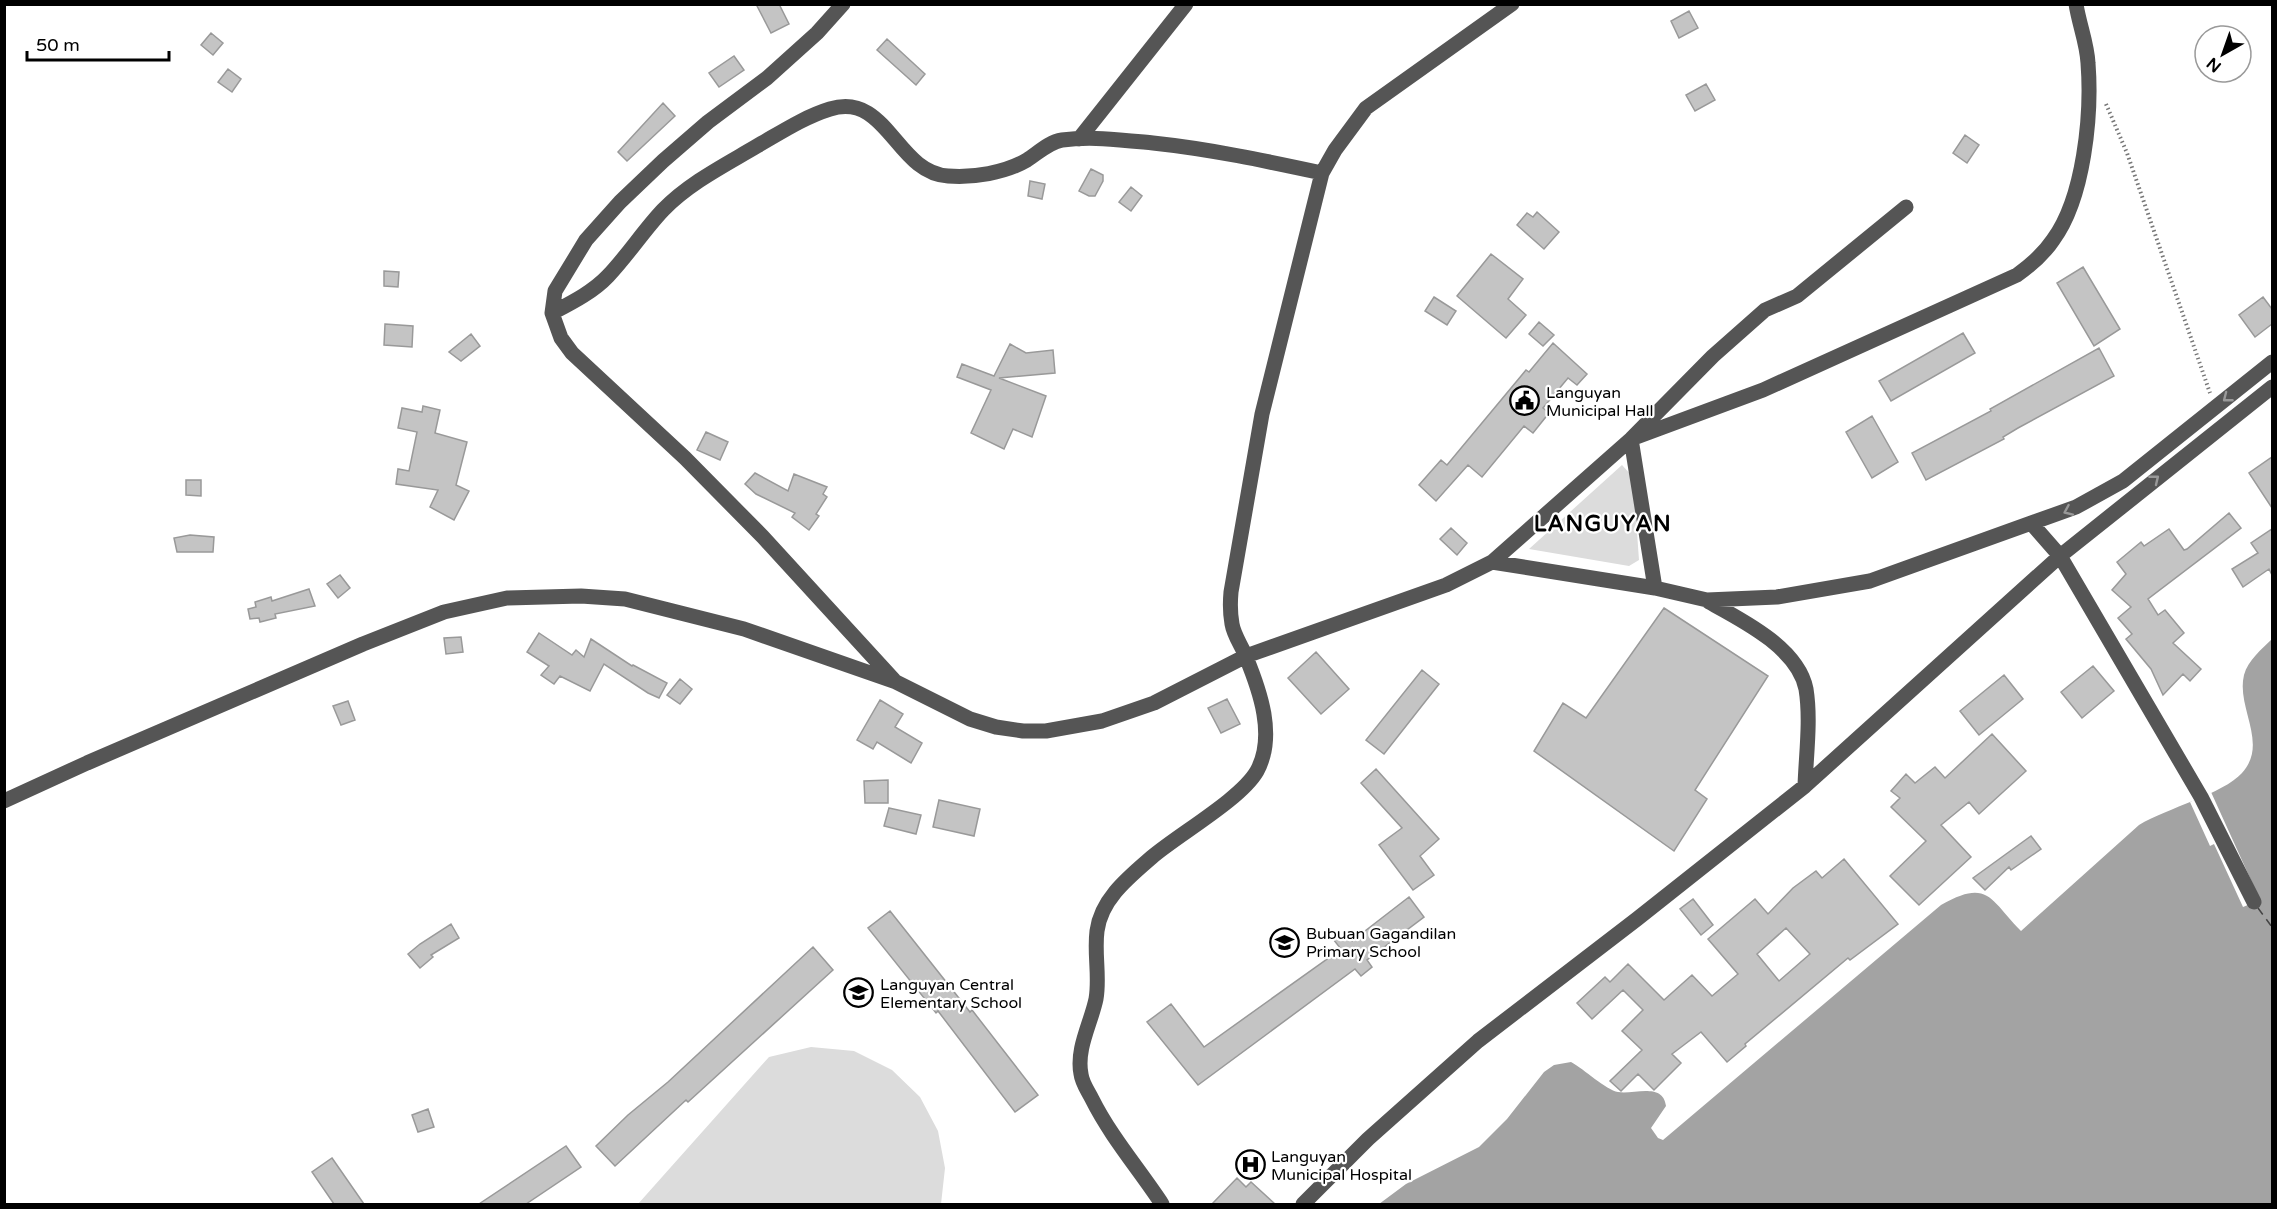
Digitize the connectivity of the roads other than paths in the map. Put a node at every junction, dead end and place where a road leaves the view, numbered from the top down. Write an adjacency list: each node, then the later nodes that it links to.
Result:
1 (843, 4): 8 (street)
2 (1186, 4): 5 (street)
3 (1512, 4): 6 (street)
4 (2076, 4): 11 (street)
5 (1079, 139): 6 (street); 8 (street)
6 (1322, 173): 19 (street)
7 (1906, 207): 11 (street)
8 (552, 313): 20 (street)
9 (2272, 362): 12 (street, one-way to 12)
10 (2272, 387): 13 (street, one-way to 10)
11 (1631, 439): 16 (street); 17 (street)
12 (2123, 481): 13 (street); 14 (street, one-way to 14)
13 (2134, 496): 15 (street)
14 (2032, 524): 15 (street); 18 (street)
15 (2060, 556): 21 (street); 23 (street)
16 (1492, 562): 17 (street); 19 (street)
17 (1655, 588): 18 (street)
18 (1707, 600): 21 (street)
19 (1246, 656): 20 (street); 24 (street)
20 (896, 682): 22 (street)
21 (1805, 786): 25 (street)
22 (4, 801)
23 (2254, 902)
24 (1162, 1204)
25 (1303, 1204)

